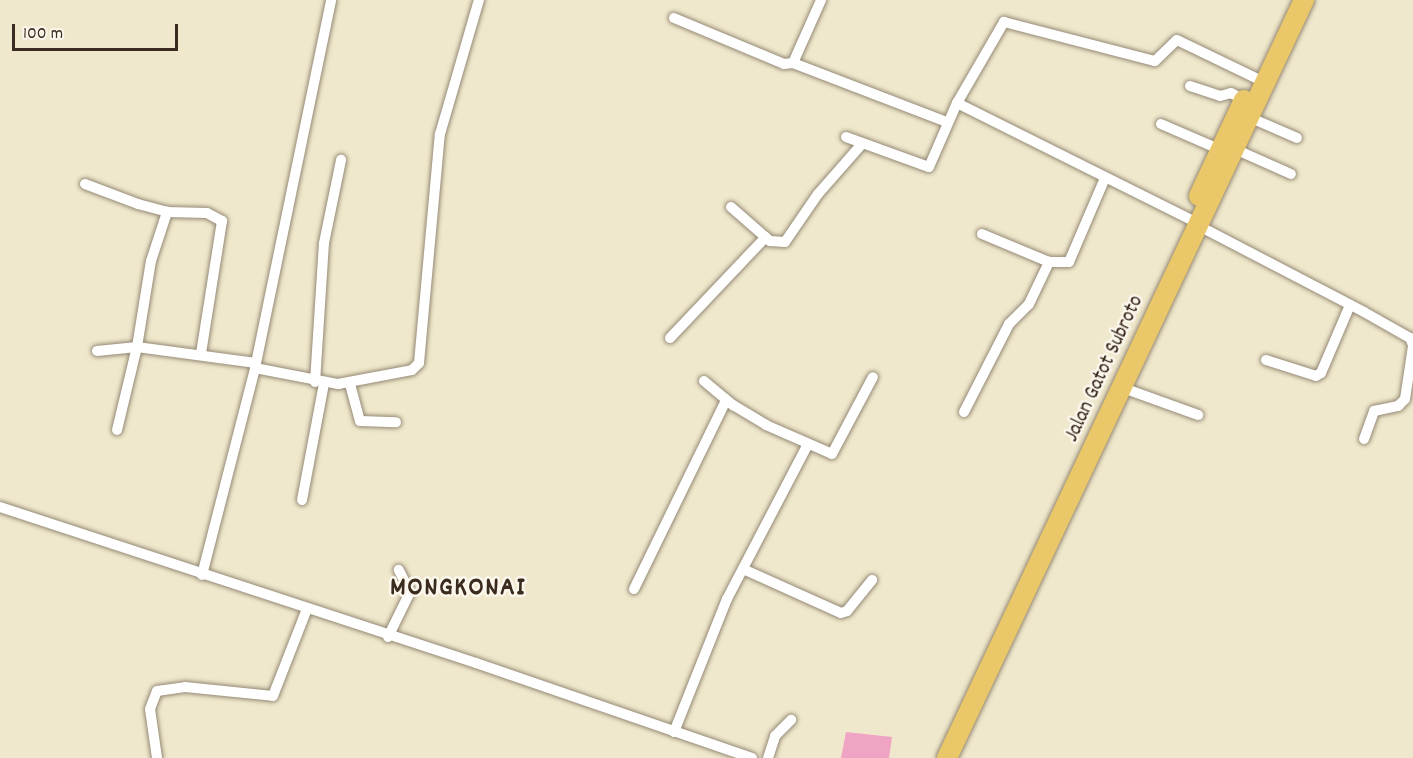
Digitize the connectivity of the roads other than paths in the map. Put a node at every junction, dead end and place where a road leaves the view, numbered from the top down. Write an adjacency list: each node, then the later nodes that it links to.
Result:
1 (331, 0): 34 (street)
2 (479, 0): 38 (street)
3 (821, 0): 6 (street)
4 (1298, 1): 7 (highway, Jalan Gatot Subroto); 10 (highway, Jalan Gatot Subroto)
5 (674, 18): 6 (street)
6 (793, 63): 11 (street)
7 (1256, 78): 9 (street); 10 (highway, Jalan Gatot Subroto)
8 (1190, 86): 10 (street)
9 (957, 103): 11 (street); 19 (street)
10 (1248, 109): 14 (street); 16 (highway, Jalan Gatot Subroto)
11 (947, 122): 15 (street)
12 (1161, 124): 16 (street)
13 (846, 137): 15 (street)
14 (1297, 138)
15 (862, 144): 25 (street)
16 (1229, 150): 18 (street); 23 (highway, Jalan Gatot Subroto)
17 (341, 160): 37 (street)
18 (1291, 174)
19 (1105, 178): 23 (street); 26 (street)
20 (85, 184): 22 (street)
21 (731, 207): 25 (street)
22 (167, 212): 29 (street); 32 (street)
23 (1196, 223): 27 (street); 39 (highway, Jalan Gatot Subroto); 61 (highway, Jalan Gatot Subroto)
24 (982, 234): 26 (street)
25 (766, 237): 28 (street)
26 (1049, 262): 41 (street)
27 (1350, 305): 30 (street); 33 (street)
28 (670, 338)
29 (137, 346): 31 (street); 32 (street); 44 (street)
30 (1413, 346): 45 (street)
31 (97, 351)
32 (201, 353): 34 (street)
33 (1266, 360)
34 (255, 366): 37 (street); 51 (street)
35 (873, 377): 46 (street)
36 (704, 381): 40 (street)
37 (320, 383): 38 (street); 47 (street)
38 (350, 384): 43 (street)
39 (1123, 388): 42 (street); 62 (highway, Jalan Gatot Subroto)
40 (726, 400): 46 (street); 53 (street)
41 (964, 412)
42 (1198, 415)
43 (396, 422)
44 (117, 430)
45 (1364, 439)
46 (807, 446): 49 (street)
47 (302, 500)
48 (0, 507): 51 (street)
49 (743, 569): 52 (street); 57 (street)
50 (399, 570): 55 (street)
51 (202, 574): 54 (street)
52 (873, 580)
53 (634, 589)
54 (307, 609): 55 (street); 59 (street)
55 (388, 637): 57 (street)
56 (791, 720): 60 (street)
57 (674, 732): 58 (street)
58 (746, 757)
59 (158, 758)
60 (768, 758)
61 (936, 758)
62 (947, 758)

